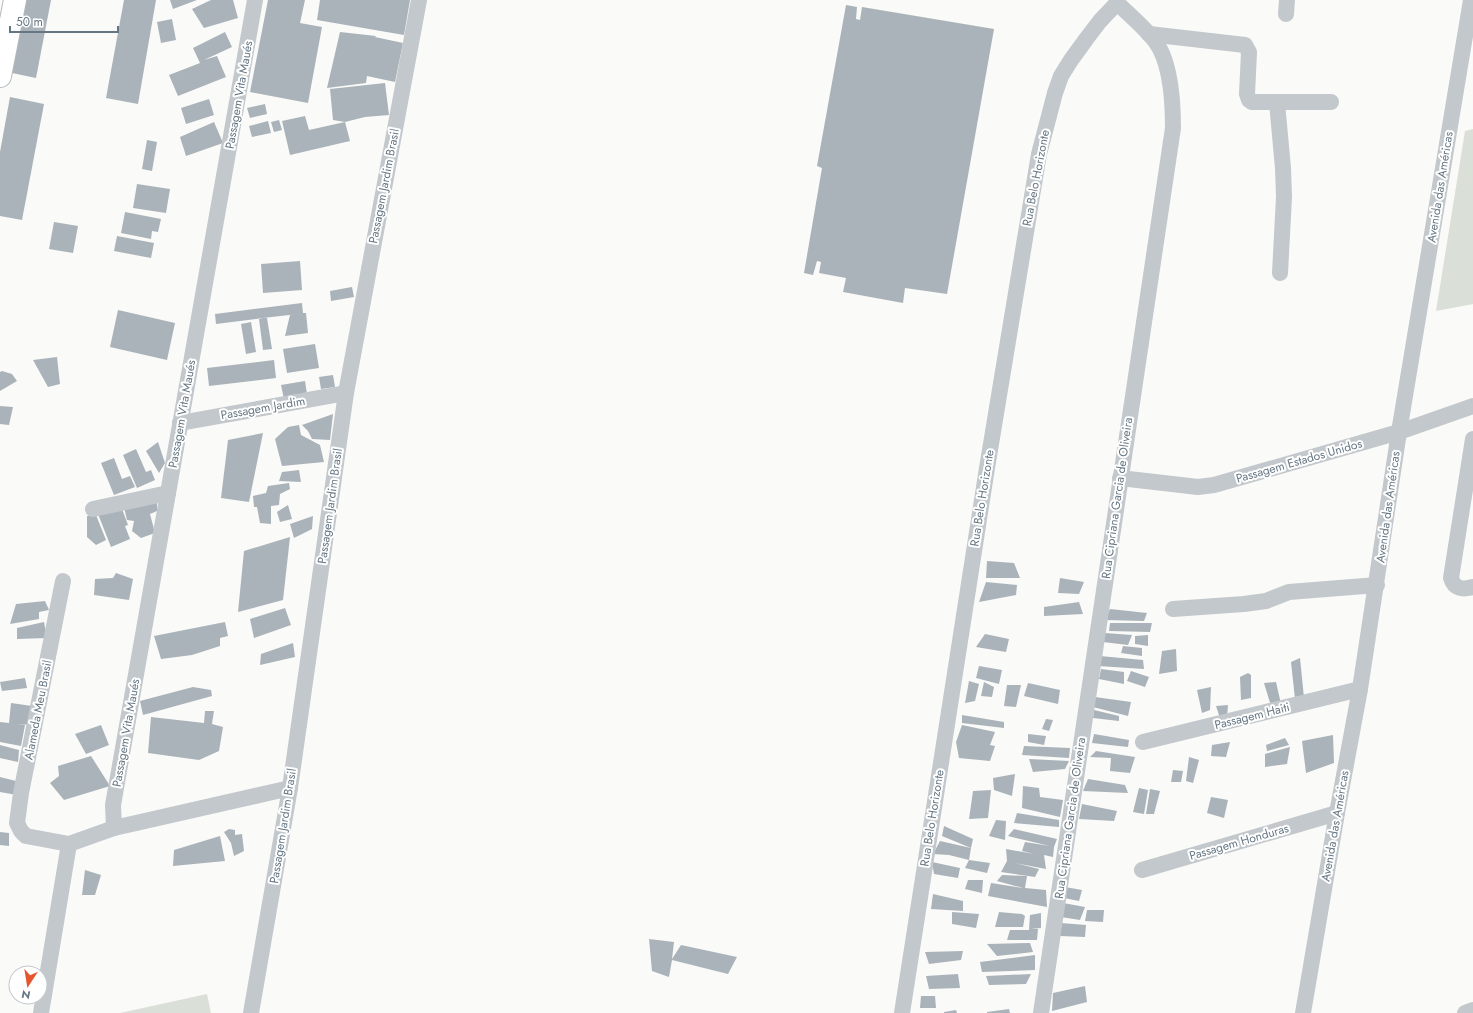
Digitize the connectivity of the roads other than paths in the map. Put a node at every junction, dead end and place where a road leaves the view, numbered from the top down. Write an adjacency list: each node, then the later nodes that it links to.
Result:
1 (15, 0): 7 (street)
2 (255, 0): 13 (street, Passagem Vita Maués)
3 (419, 0): 11 (street, Passagem Jardim Brasil)
4 (1471, 0): 14 (street, Avenida das Américas)
5 (1118, 2): 6 (street, Rua Cipriana Garcia de Oliveira); 33 (street, Rua Belo Horizonte)
6 (1149, 34): 9 (street); 16 (street, Rua Cipriana Garcia de Oliveira)
7 (0, 76)
8 (1330, 102): 9 (street)
9 (1277, 103): 10 (street)
10 (1280, 273)
11 (346, 393): 13 (street, Passagem Jardim); 25 (street, Passagem Jardim Brasil)
12 (1473, 406): 14 (street, Passagem Estados Unidos)
13 (180, 423): 17 (street, Passagem Vita Maués)
14 (1399, 432): 16 (street, Passagem Estados Unidos); 20 (street, Avenida das Américas)
15 (1473, 438): 21 (street)
16 (1120, 478): 34 (street, Rua Cipriana Garcia de Oliveira)
17 (168, 493): 18 (street); 27 (street, Passagem Vita Maués)
18 (93, 509)
19 (63, 581): 28 (street, Alameda Meu Brasil)
20 (1377, 585): 22 (street); 23 (street, Avenida das Américas)
21 (1473, 587)
22 (1173, 609)
23 (1360, 689): 24 (street, Passagem Haiti); 26 (street, Avenida das Américas)
24 (1143, 742)
25 (290, 788): 27 (street); 32 (street, Passagem Jardim Brasil)
26 (1337, 813): 29 (street, Passagem Honduras); 35 (street, Avenida das Américas)
27 (114, 828): 28 (street)
28 (69, 844): 31 (street)
29 (1142, 870)
30 (1473, 1010): 36 (street)
31 (41, 1013)
32 (252, 1013)
33 (902, 1013)
34 (1041, 1013)
35 (1303, 1013)
36 (1466, 1013)

